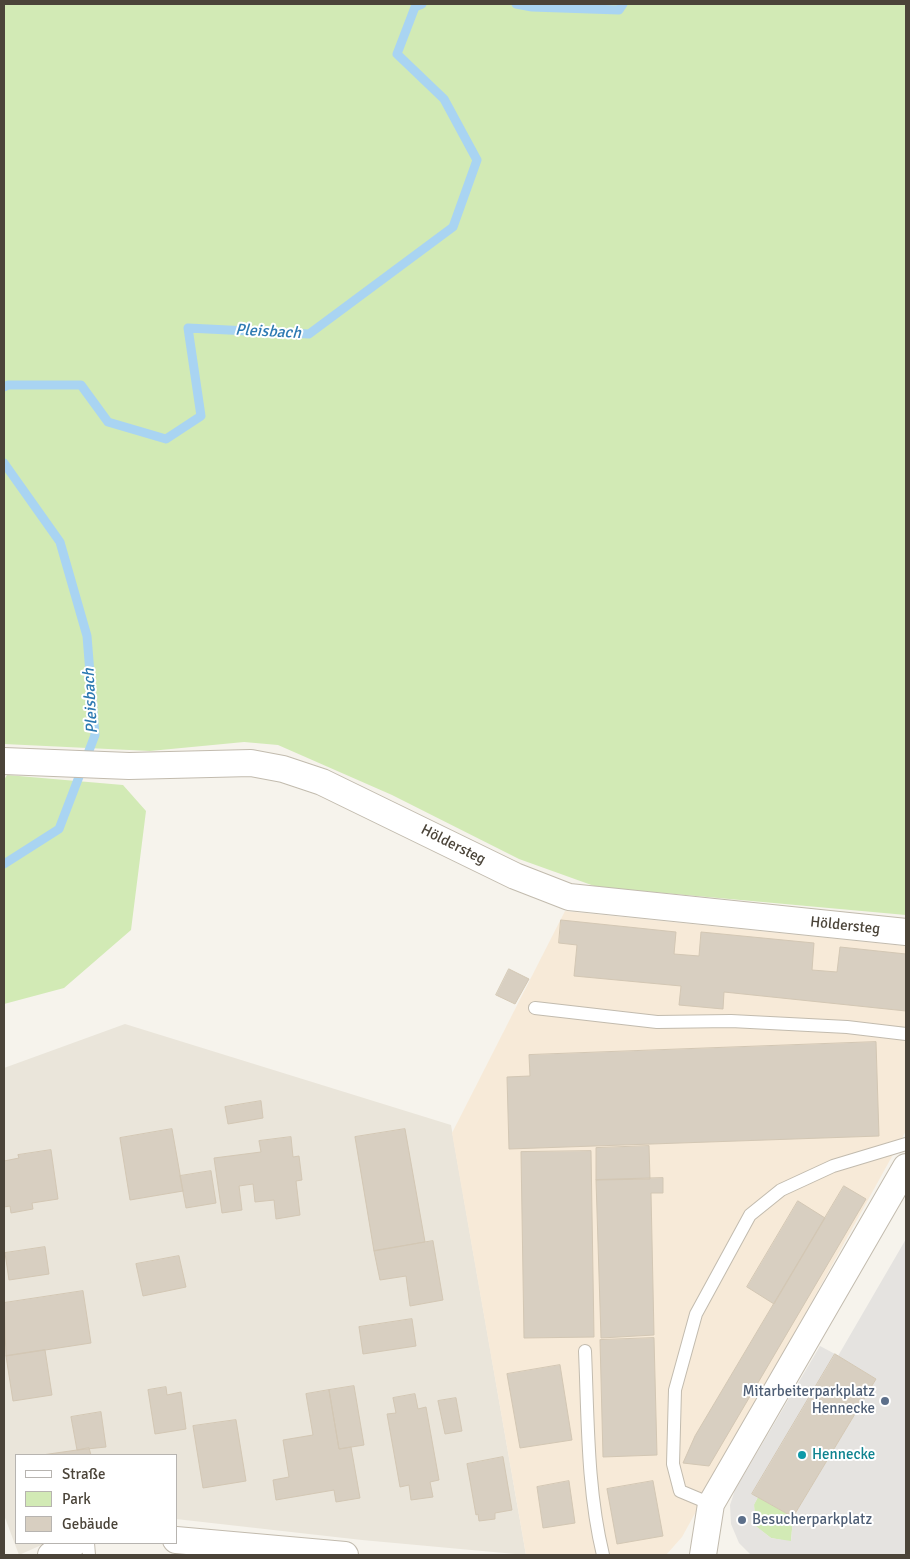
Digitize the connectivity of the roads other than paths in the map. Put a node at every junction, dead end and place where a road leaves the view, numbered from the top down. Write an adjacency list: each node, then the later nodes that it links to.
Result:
1 (9, 761): 2 (street, Höldersteg)
2 (906, 932)
3 (535, 1008): 4 (lane)
4 (906, 1034)
5 (906, 1144): 8 (lane)
6 (906, 1167): 8 (street)
7 (585, 1351): 14 (lane)
8 (711, 1504): 15 (street)
9 (178, 1540): 11 (street)
10 (72, 1544): 12 (street)
11 (255, 1551): 13 (street)
12 (51, 1555)
13 (345, 1555)
14 (603, 1555)
15 (703, 1555)

